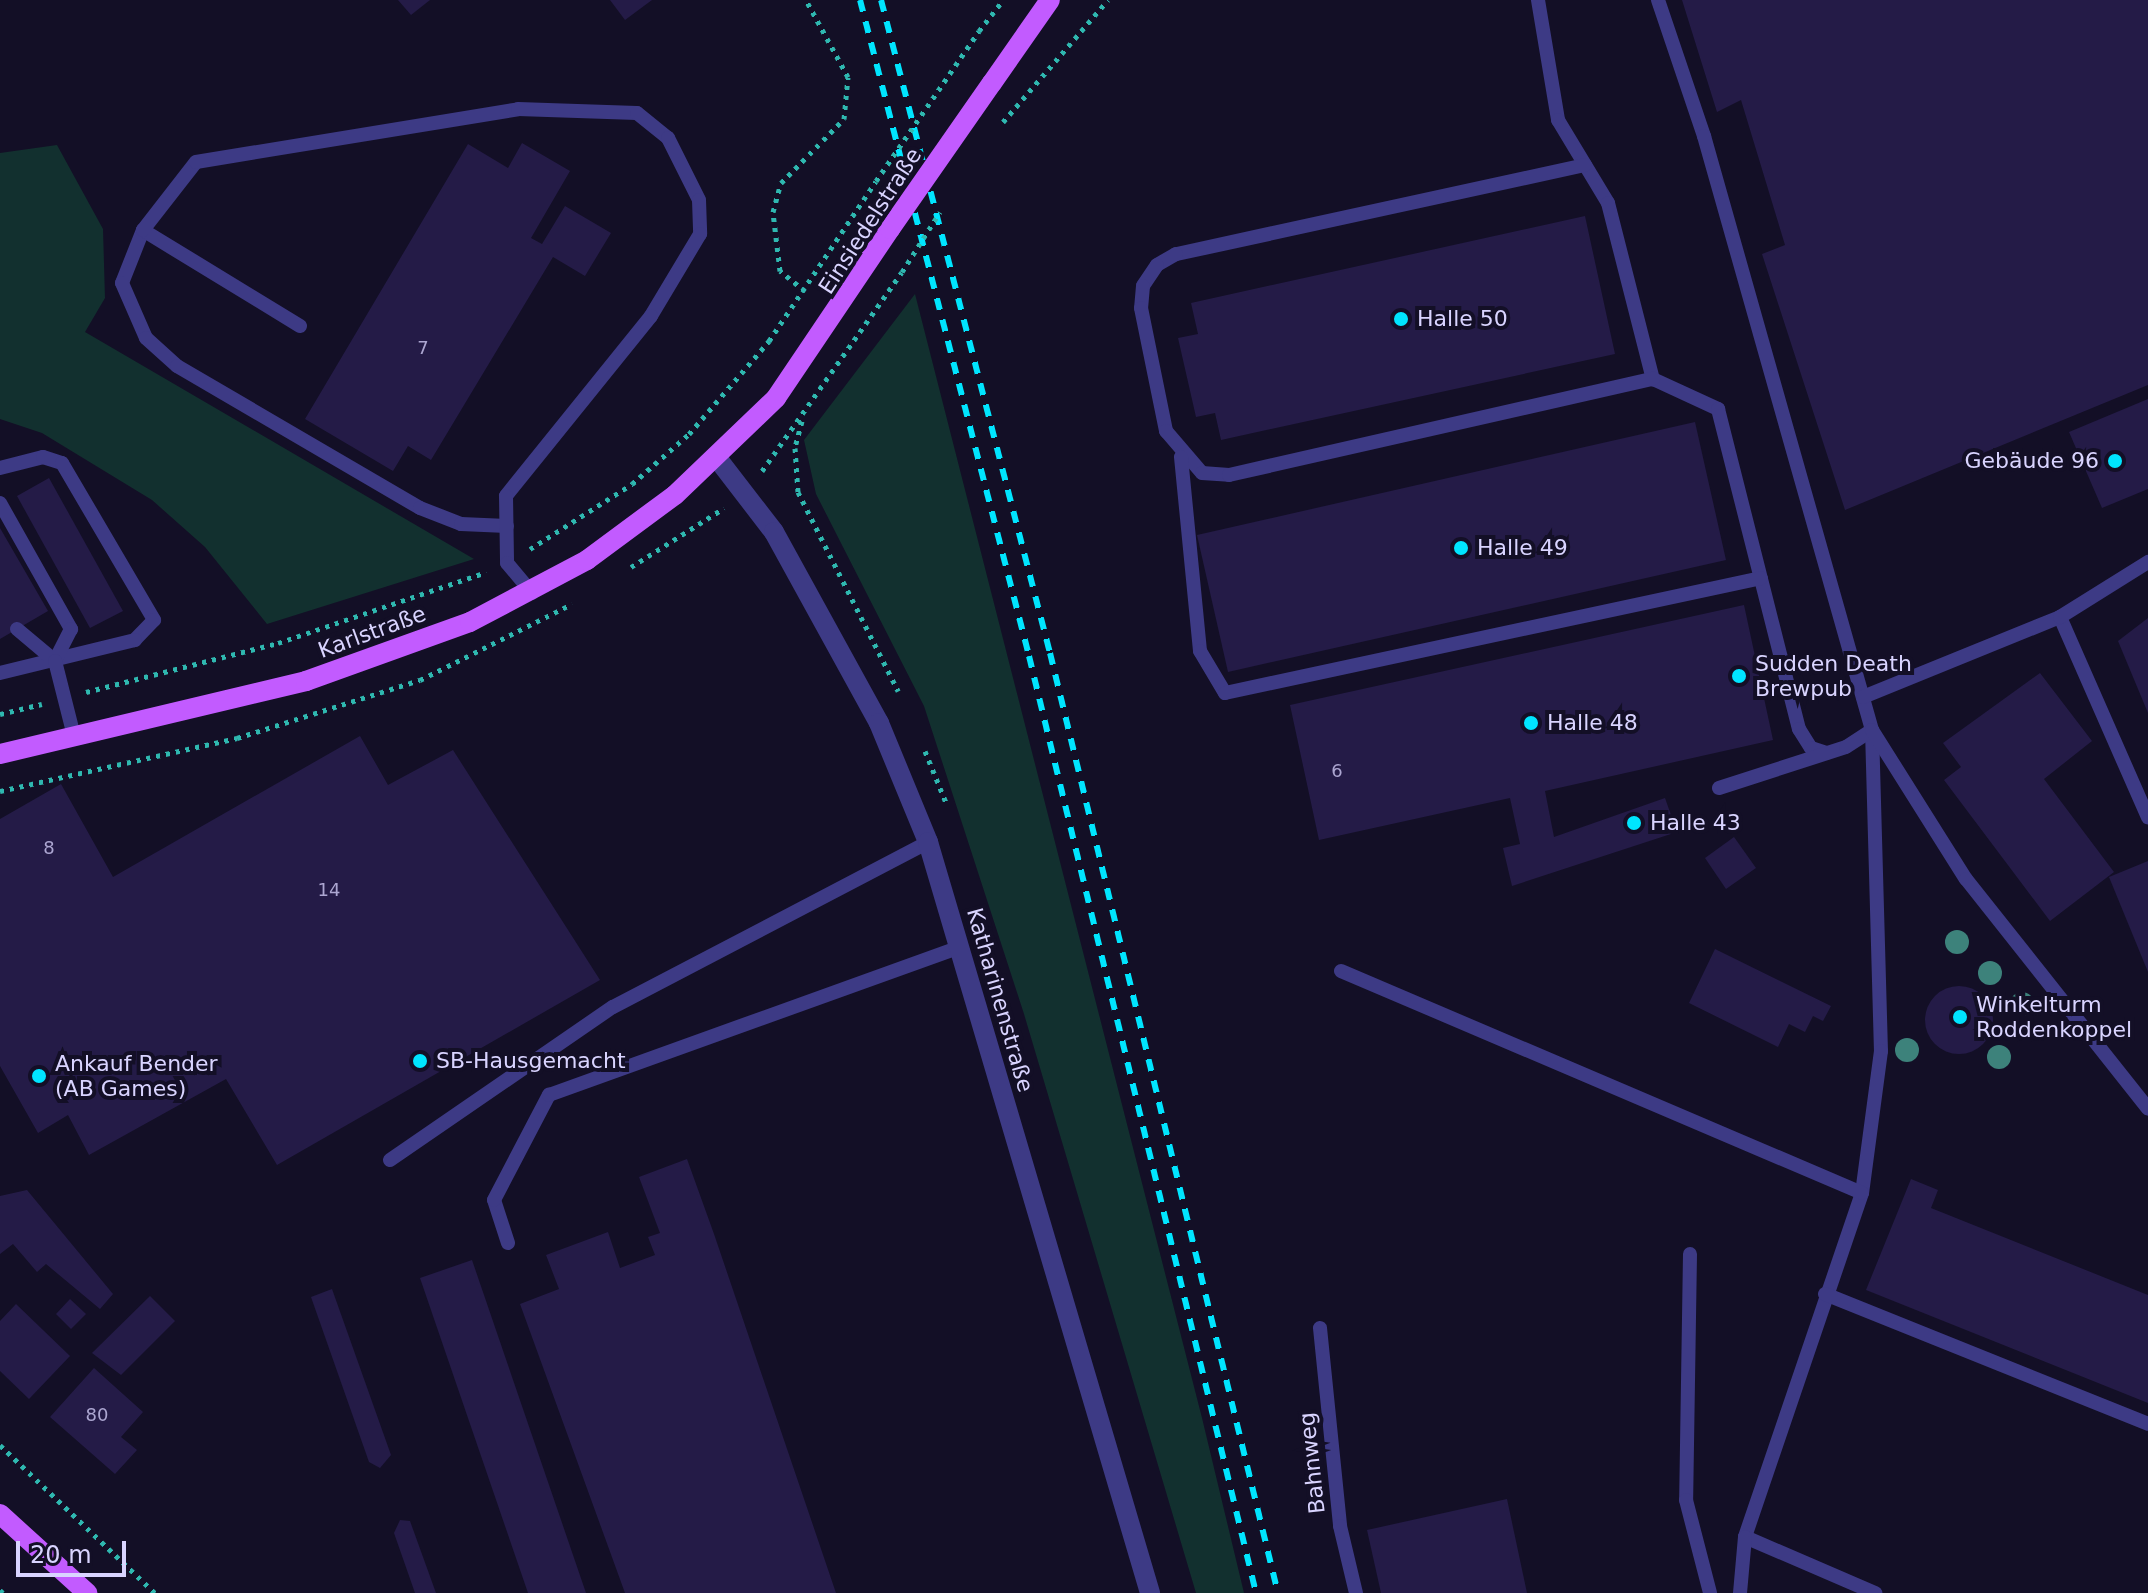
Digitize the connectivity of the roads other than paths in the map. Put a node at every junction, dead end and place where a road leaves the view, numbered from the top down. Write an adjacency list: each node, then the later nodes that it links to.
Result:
1 (1050, 0): 9 (main road, Einsiedelstraße, bridge)
2 (1538, 0): 4 (lane)
3 (1658, 0): 20 (lane)
4 (1585, 165): 7 (lane); 8 (lane)
5 (143, 230): 6 (lane); 12 (lane); 12 (lane)
6 (300, 326)
7 (1653, 379): 8 (lane); 14 (lane)
8 (1181, 457): 14 (lane)
9 (717, 458): 15 (main road, Karlstraße); 27 (street, Katharinenstraße)
10 (0, 468): 18 (lane)
11 (0, 503): 18 (lane)
12 (507, 526): 15 (lane)
13 (2148, 562): 16 (lane)
14 (1761, 578): 23 (lane)
15 (532, 593): 22 (main road, Karlstraße)
16 (2060, 617): 20 (lane); 26 (lane)
17 (17, 629): 18 (lane)
18 (55, 661): 19 (lane); 22 (lane)
19 (0, 673)
20 (1863, 697): 21 (lane)
21 (1872, 730): 23 (lane); 30 (lane); 32 (lane)
22 (74, 736): 24 (main road, Karlstraße)
23 (1826, 753): 25 (lane)
24 (0, 754)
25 (1719, 788)
26 (2148, 817)
27 (928, 842): 28 (street, Katharinenstraße); 31 (lane)
28 (959, 947): 33 (lane); 41 (street, Katharinenstraße)
29 (1341, 971): 32 (lane)
30 (2148, 1109)
31 (390, 1160)
32 (1862, 1193): 35 (lane)
33 (508, 1243)
34 (1690, 1254): 43 (lane)
35 (1825, 1294): 37 (lane); 39 (lane)
36 (1320, 1328): 42 (lane, Bahnweg)
37 (2148, 1424)
38 (0, 1514): 40 (main road)
39 (1745, 1537): 44 (lane); 45 (lane)
40 (87, 1593)
41 (1150, 1593)
42 (1356, 1593)
43 (1710, 1593)
44 (1740, 1593)
45 (1875, 1593)

